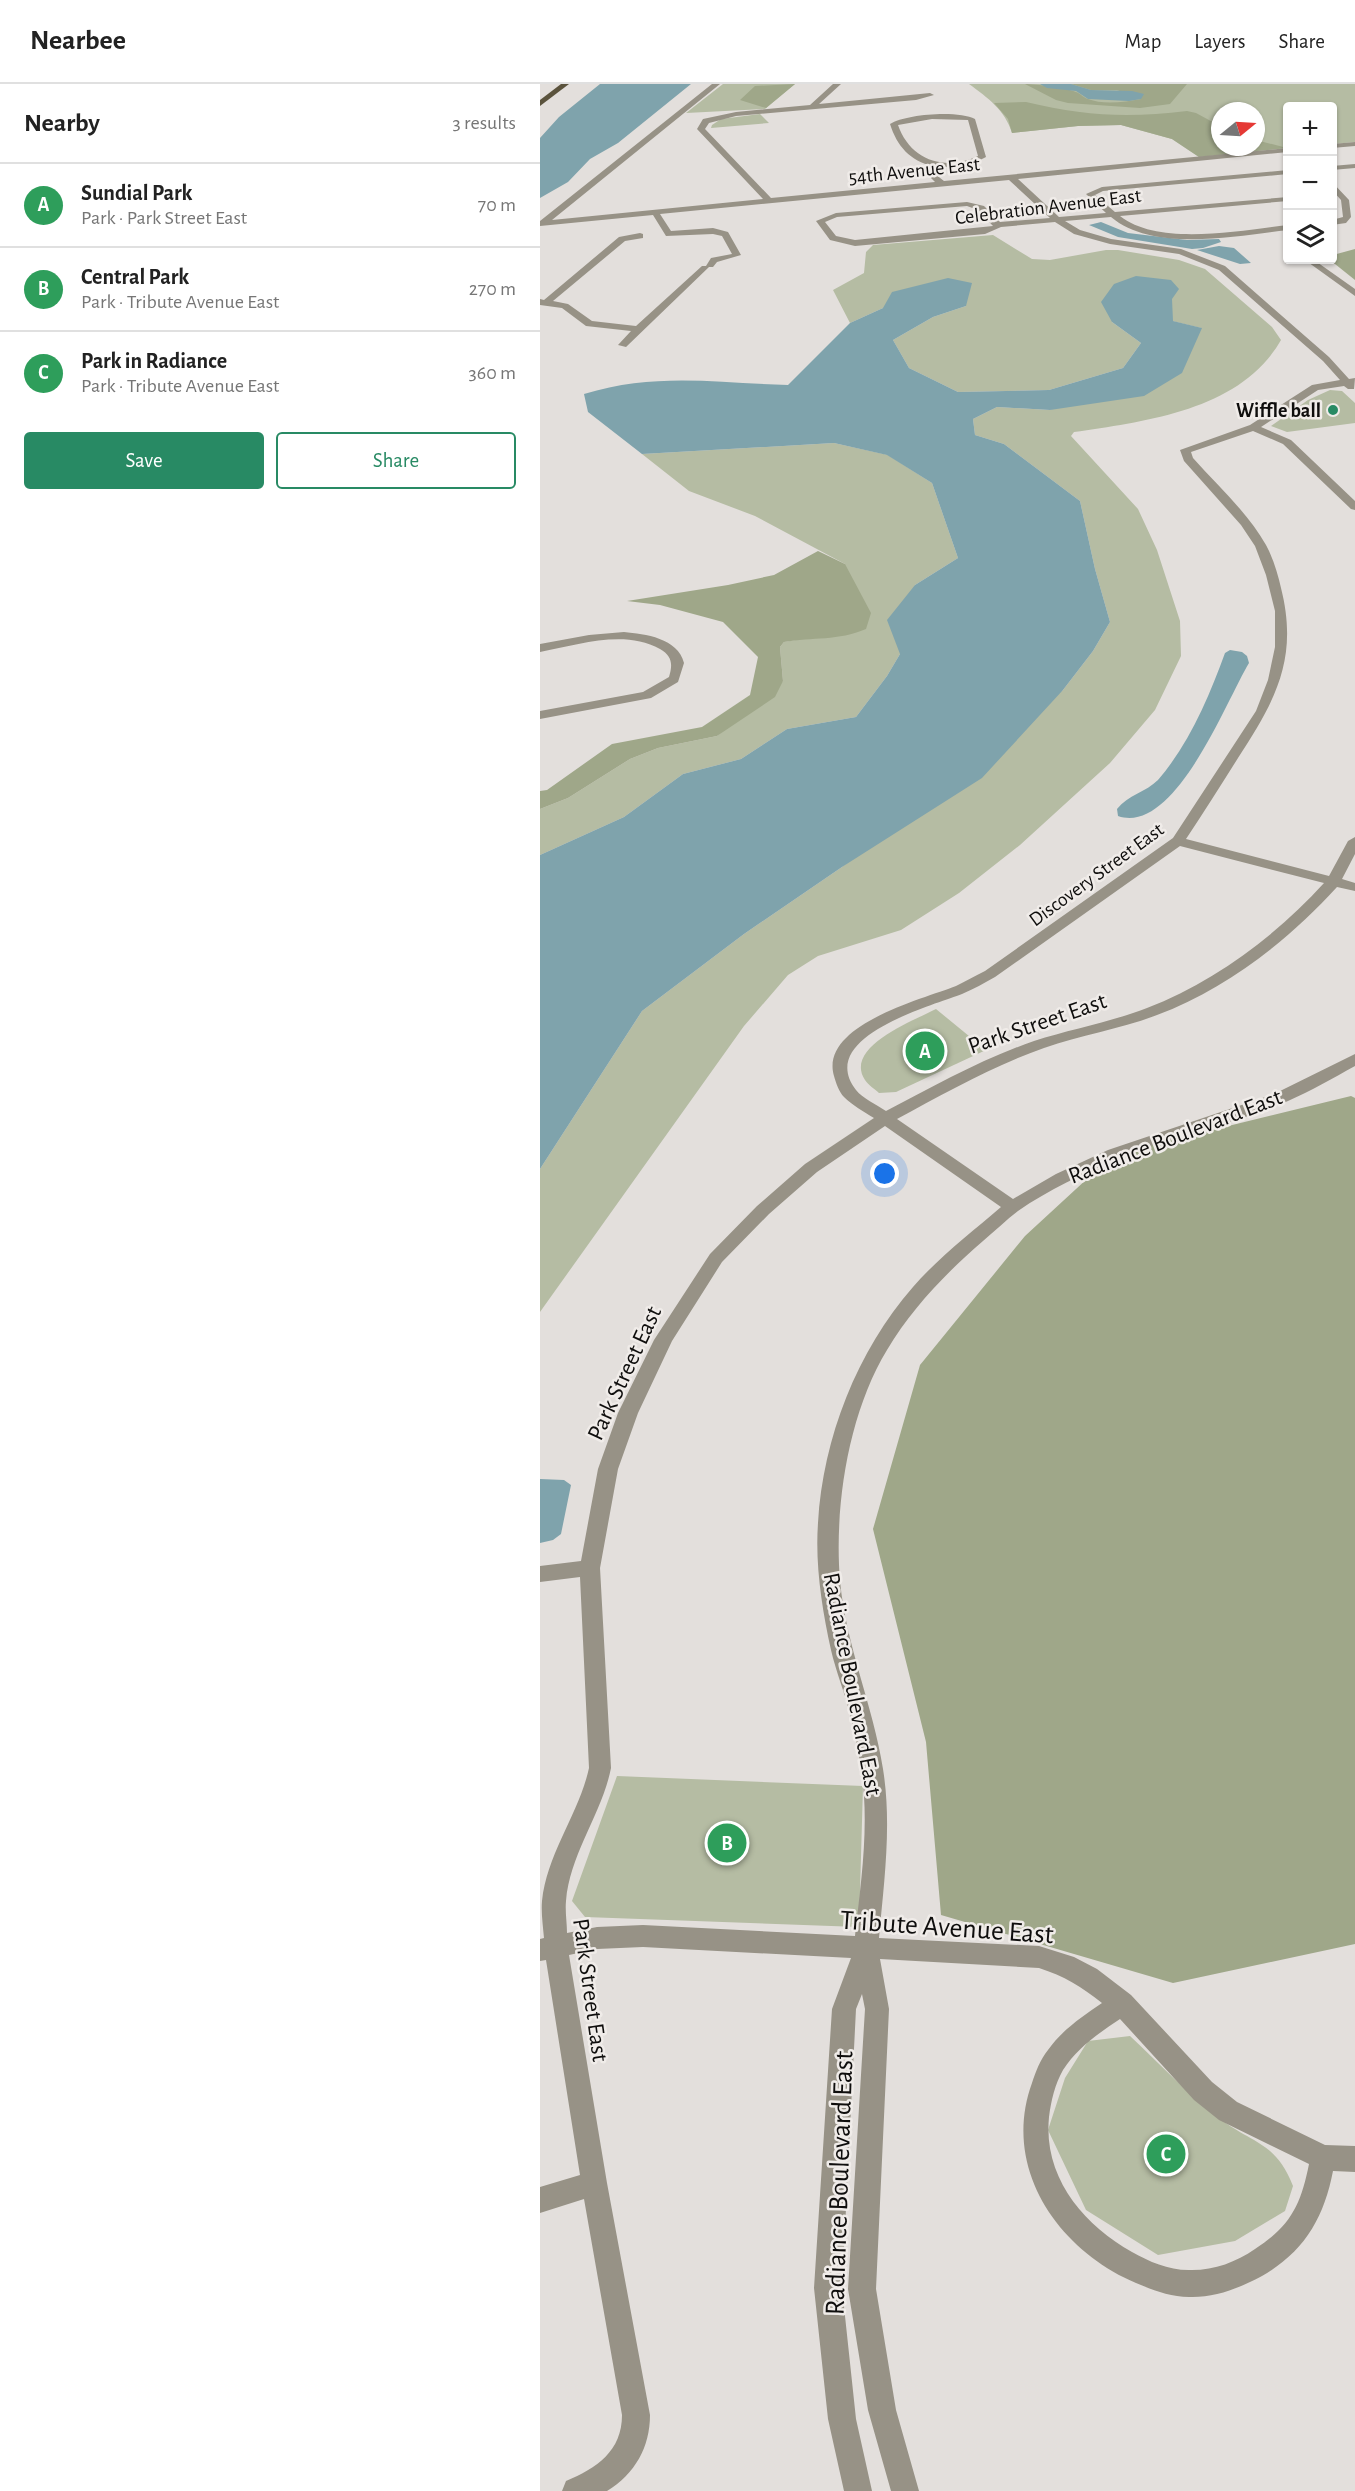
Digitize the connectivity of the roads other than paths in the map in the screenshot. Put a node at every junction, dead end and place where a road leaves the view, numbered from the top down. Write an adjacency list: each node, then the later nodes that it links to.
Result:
1 (565, 84): 5 (main road)
2 (716, 84): 24 (street)
3 (837, 84): 6 (street)
4 (930, 94): 6 (street)
5 (540, 104)
6 (812, 107): 18 (street)
7 (1355, 144): 8 (street)
8 (1337, 146)
9 (1283, 150): 14 (street, 54th Avenue East)
10 (938, 165): 10 (street); 15 (street)
11 (1355, 166): 12 (street)
12 (1337, 168)
13 (1283, 172): 21 (street)
14 (1011, 177): 15 (street, 54th Avenue East); 22 (street)
15 (942, 184): 19 (street, 54th Avenue East)
16 (1337, 195): 23 (street)
17 (1283, 199): 21 (street, Celebration Avenue East)
18 (769, 201): 19 (street, 54th Avenue East); 20 (street, 54th Avenue East)
19 (865, 202): 25 (street); 25 (street, Celebration Avenue East)
20 (655, 212): 24 (street, 54th Avenue East); 28 (street)
21 (1115, 214): 22 (street, Celebration Avenue East); 27 (street)
22 (1057, 220): 25 (street, Celebration Avenue East); 37 (street)
23 (1337, 222)
24 (542, 224)
25 (999, 225)
26 (1283, 228): 27 (street)
27 (1268, 230): 31 (street)
28 (669, 234): 29 (street); 35 (street)
29 (655, 235)
30 (640, 236): 34 (street)
31 (1278, 237)
32 (1315, 264): 33 (street)
33 (1355, 293)
34 (544, 302): 35 (street)
35 (638, 329): 36 (street)
36 (623, 345)
37 (1350, 381): 38 (street); 39 (street)
38 (1355, 390)
39 (1254, 427): 40 (street); 43 (street, Discovery Street East)
40 (1355, 507)
41 (540, 648): 42 (street)
42 (540, 715)
43 (1178, 841): 45 (street); 48 (street, Discovery Street East)
44 (1355, 841): 45 (street, Park Street East)
45 (1333, 882): 46 (street); 48 (street, Park Street East)
46 (1355, 887)
47 (1355, 1059): 49 (street, Radiance Boulevard East)
48 (884, 1119): 49 (street); 50 (street, Park Street East)
49 (1012, 1206): 53 (street, Radiance Boulevard East)
50 (590, 1568): 51 (street); 52 (street, Park Street East)
51 (540, 1574)
52 (548, 1948): 53 (street, Tribute Avenue East); 57 (street, Park Street East)
53 (866, 1950): 54 (street, Tribute Avenue East); 60 (street, Radiance Boulevard East); 61 (street, Radiance Boulevard East)
54 (1122, 2003): 55 (street, Tribute Avenue East); 55 (street)
55 (1323, 2158): 56 (street, Tribute Avenue East)
56 (1355, 2158)
57 (594, 2183): 58 (street); 59 (street, Park Street East)
58 (540, 2200)
59 (576, 2491)
60 (858, 2491)
61 (905, 2491)

